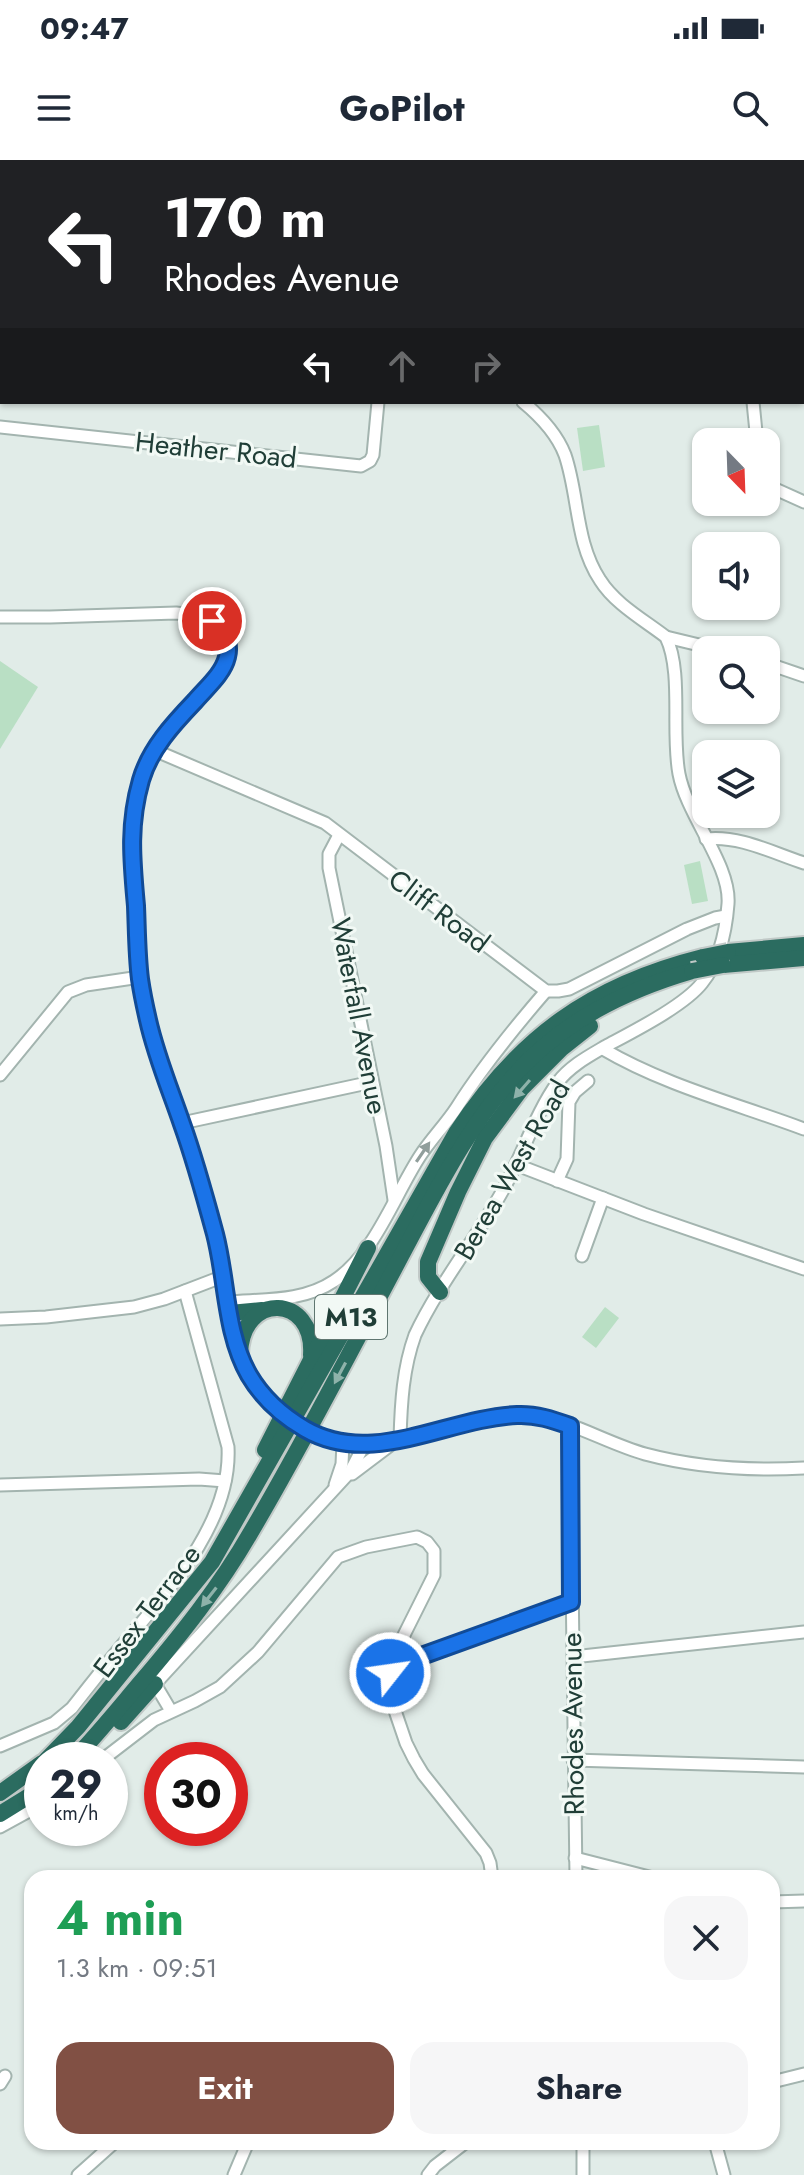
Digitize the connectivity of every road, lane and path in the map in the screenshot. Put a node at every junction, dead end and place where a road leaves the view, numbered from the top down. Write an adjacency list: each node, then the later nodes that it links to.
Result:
1 (378, 404): 4 (street, Heather Road)
2 (525, 404): 9 (street)
3 (753, 404): 5 (street)
4 (0, 427)
5 (756, 428)
6 (780, 491): 7 (street)
7 (804, 502)
8 (0, 617): 13 (street)
9 (666, 637): 10 (street); 15 (street, Berea West Road)
10 (692, 643)
11 (780, 668): 12 (street)
12 (804, 676)
13 (154, 750): 14 (street, Cliff Road); 21 (street)
14 (339, 835): 22 (street, Cliff Road); 29 (street, Waterfall Avenue)
15 (706, 839): 16 (street); 17 (street, Berea West Road)
16 (804, 863)
17 (726, 916): 22 (street); 24 (street, Berea West Road)
18 (802, 948): 19 (highway, M13)
19 (726, 959): 20 (highway, M13, bridge); 23 (highway, M13, bridge)
20 (674, 976): 42 (highway, one-way to 42); 64 (highway, M13, one-way to 64)
21 (140, 977): 27 (street); 31 (street)
22 (546, 991): 30 (street)
23 (598, 996): 30 (highway); 56 (highway, M13)
24 (620, 1039): 25 (street, Berea West Road); 26 (street)
25 (603, 1049): 26 (street); 33 (street, Berea West Road)
26 (620, 1058): 32 (street)
27 (0, 1075)
28 (588, 1081): 34 (street)
29 (372, 1082): 31 (street); 36 (street, Waterfall Avenue)
30 (456, 1107): 36 (street, one-way to 30)
31 (182, 1123): 40 (street)
32 (804, 1129)
33 (517, 1165): 34 (street); 42 (street, Berea West Road)
34 (557, 1181): 35 (street)
35 (603, 1198): 38 (street); 39 (street)
36 (394, 1200): 37 (street)
37 (368, 1248): 43 (street); 47 (highway)
38 (582, 1256)
39 (804, 1269)
40 (224, 1276): 41 (street); 43 (street)
41 (185, 1291): 45 (street); 53 (street, Essex Terrace)
42 (440, 1292): 49 (street, Berea West Road)
43 (229, 1307): 44 (highway); 46 (street)
44 (263, 1310): 46 (highway); 47 (highway)
45 (0, 1319)
46 (240, 1354): 50 (street, bridge)
47 (310, 1361): 56 (highway)
48 (570, 1426): 49 (street); 52 (street); 57 (street, Rhodes Avenue)
49 (400, 1439): 51 (street); 55 (street)
50 (339, 1442): 51 (street); 55 (street)
51 (364, 1445): 55 (street)
52 (804, 1468)
53 (225, 1481): 54 (street); 67 (street, Essex Terrace)
54 (0, 1485)
55 (334, 1490): 61 (street)
56 (194, 1585): 63 (highway, M13)
57 (571, 1602): 59 (street, Rhodes Avenue); 60 (street)
58 (804, 1632): 59 (street)
59 (573, 1657): 68 (street, Rhodes Avenue)
60 (391, 1667): 62 (street); 78 (street)
61 (155, 1684): 62 (street); 65 (highway)
62 (171, 1711): 66 (street)
63 (63, 1742)
64 (89, 1742)
65 (100, 1742)
66 (125, 1742)
67 (0, 1746)
68 (573, 1760): 69 (street); 77 (street, Rhodes Avenue)
69 (804, 1767)
70 (24, 1776): 71 (highway, M13)
71 (0, 1793)
72 (24, 1800): 75 (highway)
73 (24, 1804): 75 (highway)
74 (24, 1814): 76 (street)
75 (0, 1815)
76 (0, 1827)
77 (575, 1858): 79 (street, Rhodes Avenue); 80 (street)
78 (491, 1870)
79 (576, 1870)
80 (622, 1870)
81 (804, 1901): 82 (street)
82 (780, 1902)
83 (804, 2074): 84 (street)
84 (780, 2080)
85 (106, 2150): 90 (street)
86 (241, 2150): 91 (street)
87 (456, 2150): 92 (street)
88 (583, 2150): 93 (street)
89 (717, 2150): 94 (street)
90 (78, 2175)
91 (234, 2175)
92 (428, 2175)
93 (583, 2175)
94 (724, 2175)

